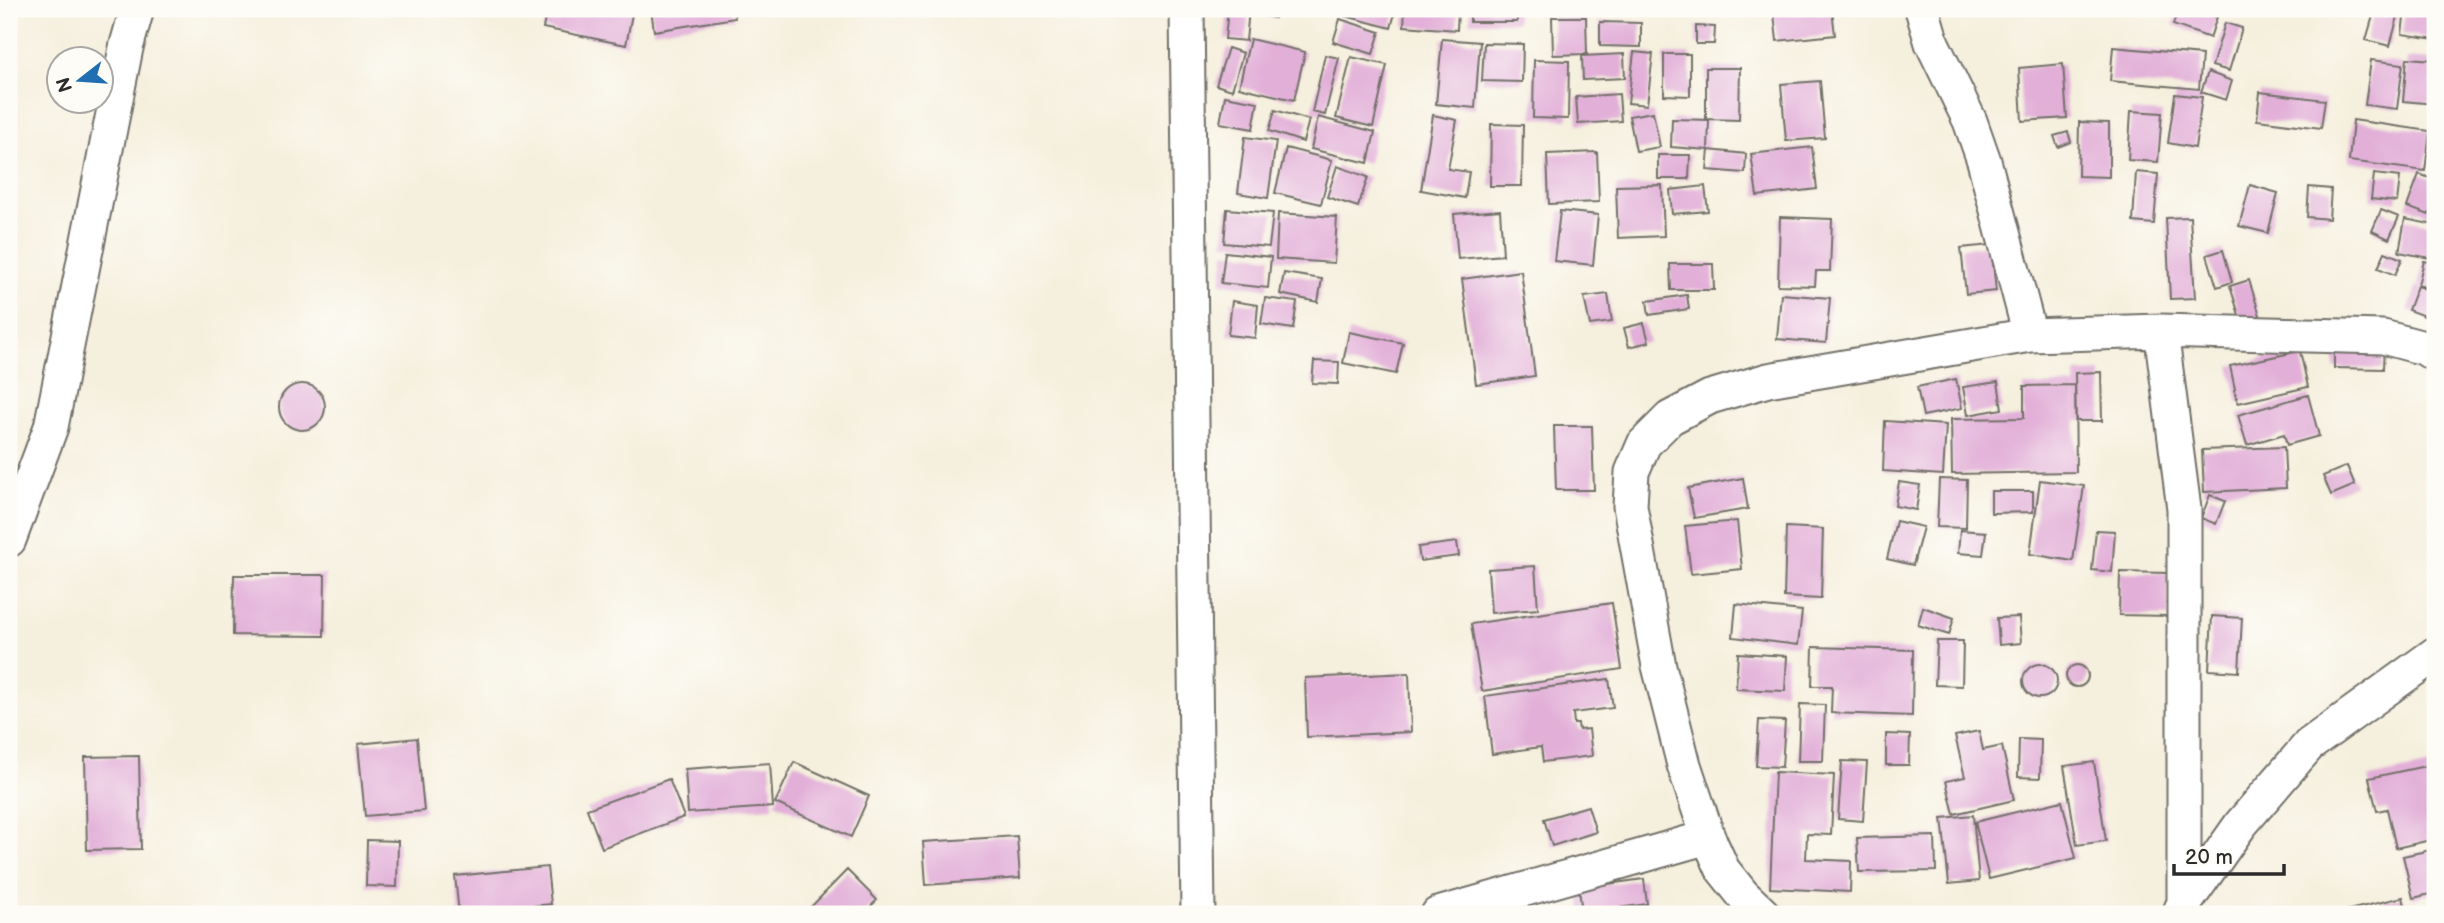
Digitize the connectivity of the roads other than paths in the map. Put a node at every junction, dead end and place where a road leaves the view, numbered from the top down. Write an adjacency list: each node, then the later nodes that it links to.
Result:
1 (138, 9): 7 (street)
2 (1187, 9): 11 (street)
3 (1922, 9): 5 (street)
4 (2161, 331): 5 (street); 6 (street); 10 (street)
5 (2030, 335): 9 (street)
6 (2435, 355)
7 (9, 540)
8 (2435, 654): 10 (street)
9 (1708, 837): 12 (street); 13 (street)
10 (2180, 910)
11 (1198, 914)
12 (1438, 914)
13 (1763, 914)

